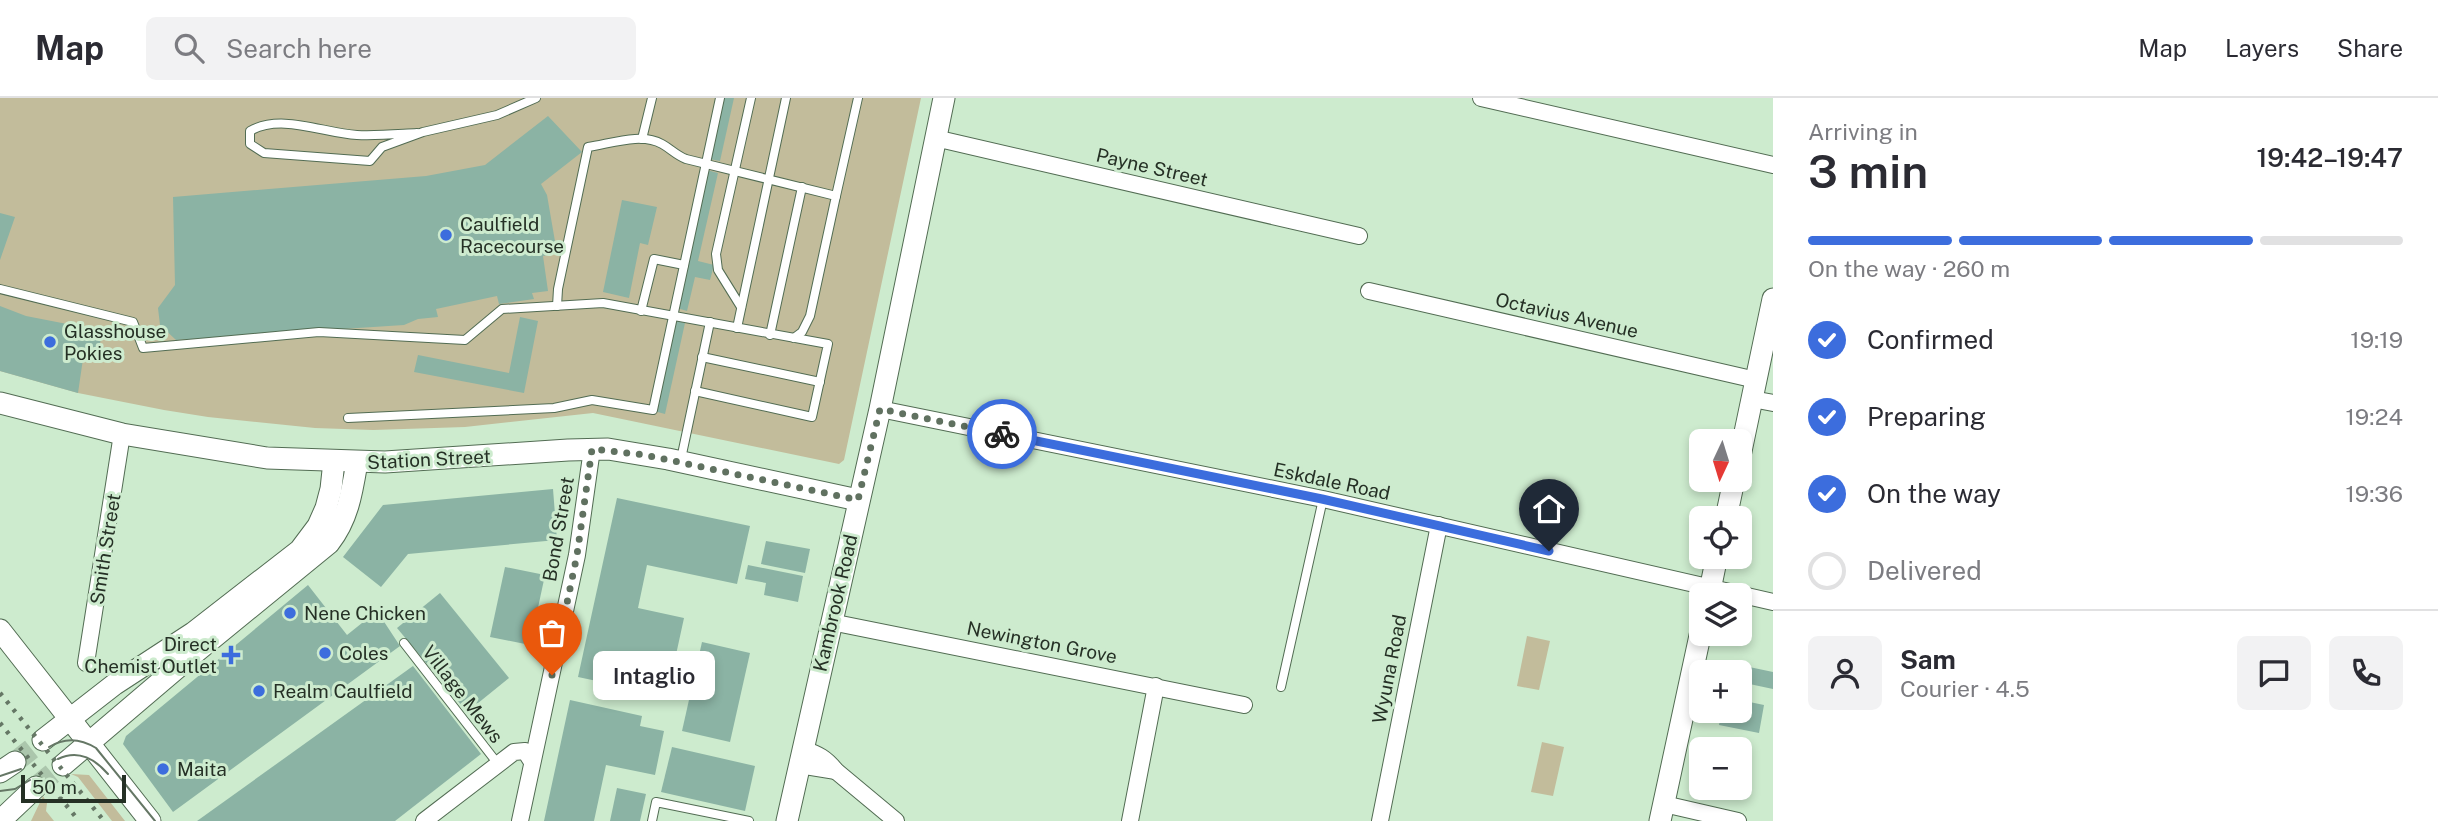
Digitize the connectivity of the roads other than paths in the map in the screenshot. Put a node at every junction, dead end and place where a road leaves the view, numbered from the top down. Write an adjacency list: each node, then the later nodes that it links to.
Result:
1 (536, 98): 9 (lane)
2 (652, 98): 11 (lane)
3 (720, 98): 12 (lane)
4 (751, 98): 14 (lane)
5 (786, 98): 15 (lane)
6 (858, 98): 17 (lane)
7 (944, 98): 10 (street, Kambrook Road)
8 (1481, 98): 13 (street)
9 (418, 134): 9 (lane)
10 (935, 138): 18 (street, Payne Street); 36 (street, Kambrook Road)
11 (642, 139): 12 (lane); 23 (lane)
12 (706, 164): 14 (lane); 19 (lane)
13 (1773, 165)
14 (736, 171): 15 (lane); 24 (lane)
15 (769, 179): 16 (lane); 24 (lane)
16 (802, 187): 17 (lane); 29 (lane)
17 (836, 196): 30 (lane)
18 (1359, 236)
19 (684, 265): 25 (lane); 26 (lane)
20 (0, 289): 23 (lane)
21 (1369, 291): 34 (street, Octavius Avenue)
22 (1773, 299): 34 (street)
23 (557, 306): 25 (lane)
24 (741, 307): 28 (lane)
25 (642, 311): 26 (lane)
26 (673, 317): 27 (lane); 37 (lane)
27 (710, 323): 28 (lane); 31 (lane)
28 (737, 328): 29 (lane)
29 (770, 335): 30 (lane)
30 (794, 338): 32 (lane)
31 (702, 357): 32 (lane); 33 (lane)
32 (820, 382): 33 (lane)
33 (695, 391): 43 (lane)
34 (1760, 394): 38 (street)
35 (0, 403): 39 (street, Station Street)
36 (880, 409): 44 (street, Eskdale Road); 45 (street, Kambrook Road)
37 (348, 418)
38 (1749, 429)
39 (122, 434): 41 (street, Station Street); 54 (street, Smith Street)
40 (592, 449): 42 (street, Station Street); 43 (street, Station Street); 62 (street, Bond Street)
41 (334, 461): 42 (street, Station Street); 58 (street)
42 (357, 462): 60 (street)
43 (680, 462): 45 (street, Station Street)
44 (1322, 499): 46 (street, Eskdale Road); 56 (lane)
45 (858, 500): 50 (street, Kambrook Road)
46 (1439, 526): 47 (street, Eskdale Road); 74 (street, Wyuna Road)
47 (1689, 586)
48 (1752, 598): 49 (street, Eskdale Road)
49 (1773, 602)
50 (831, 622): 55 (street, Newington Grove); 61 (street, Kambrook Road)
51 (0, 630): 58 (street)
52 (404, 643): 63 (lane, Village Mews)
53 (1698, 646): 65 (street)
54 (86, 663)
55 (1156, 686): 57 (street, Newington Grove); 73 (street)
56 (1281, 687)
57 (1244, 705)
58 (70, 719): 59 (street); 60 (street)
59 (43, 740)
60 (88, 743): 64 (street); 66 (street)
61 (801, 757): 71 (street, Kambrook Road); 72 (street)
62 (532, 762): 63 (street); 68 (street, Bond Street)
63 (498, 764): 67 (street)
64 (63, 765)
65 (1662, 813): 75 (street)
66 (150, 821)
67 (424, 821)
68 (520, 821)
69 (652, 821): 70 (lane)
70 (749, 821)
71 (787, 821)
72 (896, 821)
73 (1130, 821)
74 (1380, 821)
75 (1738, 821)

